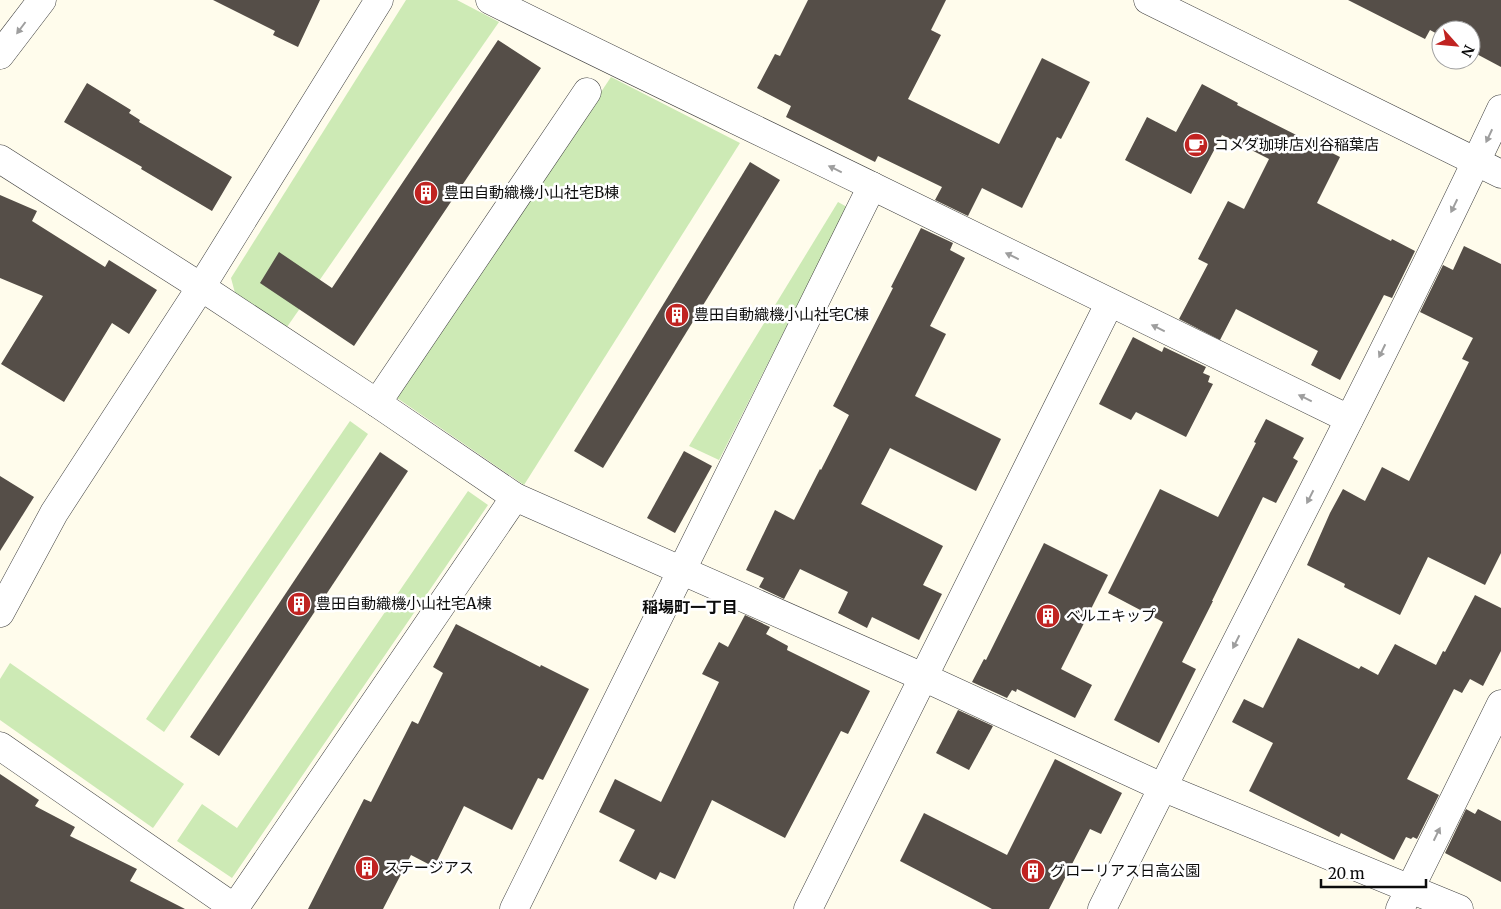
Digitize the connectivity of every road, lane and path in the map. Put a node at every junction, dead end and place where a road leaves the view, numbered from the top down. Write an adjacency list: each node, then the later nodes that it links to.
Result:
1 (42, 0): 5 (street, one-way to 5)
2 (380, 0): 12 (street)
3 (490, 0): 11 (street, one-way to 3)
4 (1148, 0): 9 (street)
5 (0, 55)
6 (587, 92): 14 (street)
7 (1501, 109): 9 (street, one-way to 9)
8 (0, 159): 12 (street)
9 (1476, 162): 10 (street); 15 (street, one-way to 15)
10 (1501, 174)
11 (872, 186): 13 (street, one-way to 11); 17 (street)
12 (201, 287): 14 (street); 18 (street)
13 (1109, 304): 15 (street, one-way to 13); 19 (street)
14 (377, 403): 16 (street)
15 (1349, 419): 22 (street, one-way to 22)
16 (515, 497): 17 (street); 24 (street)
17 (683, 571): 19 (street); 25 (street)
18 (0, 613)
19 (923, 677): 22 (street); 26 (street)
20 (1501, 704): 23 (street, one-way to 20)
21 (0, 746): 24 (street)
22 (1162, 787): 23 (street); 27 (street)
23 (1405, 898): 28 (street)
24 (235, 909)
25 (514, 909)
26 (808, 909)
27 (1102, 909)
28 (1459, 909)

